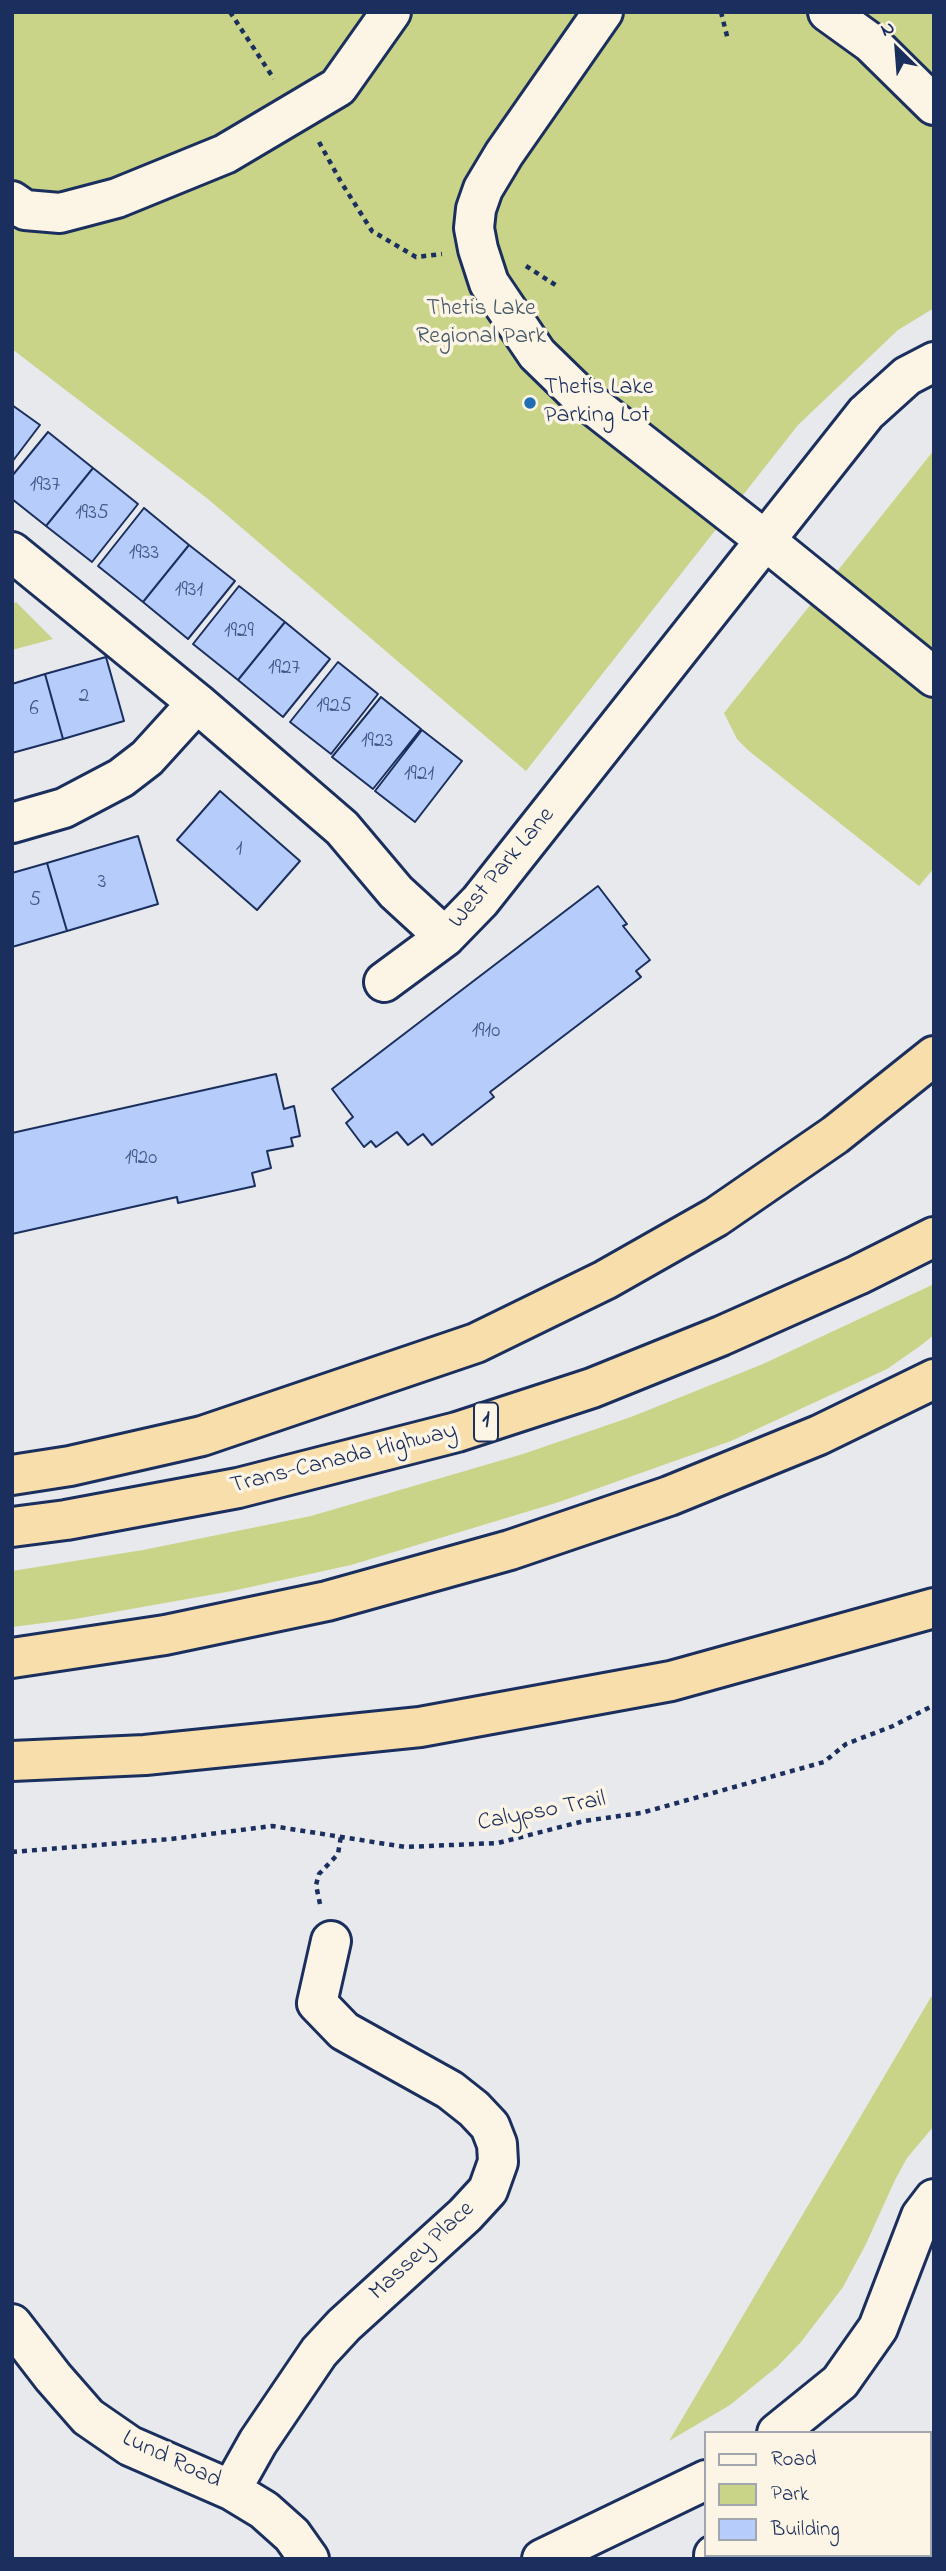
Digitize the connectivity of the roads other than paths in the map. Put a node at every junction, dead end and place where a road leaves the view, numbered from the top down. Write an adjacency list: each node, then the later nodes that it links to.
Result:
1 (391, 12): 5 (street)
2 (603, 12): 7 (street)
3 (828, 12): 4 (street)
4 (934, 105)
5 (12, 201)
6 (934, 362): 7 (street, West Park Lane)
7 (766, 541): 9 (street); 12 (street, West Park Lane)
8 (12, 552): 10 (street, West Park Lane)
9 (934, 677)
10 (197, 703): 11 (street); 12 (street, West Park Lane)
11 (12, 822)
12 (445, 937): 13 (street)
13 (384, 982)
14 (934, 1056): 17 (highway)
15 (934, 1237): 18 (highway, Trans-Canada Highway / 1)
16 (934, 1379): 20 (highway)
17 (12, 1475)
18 (12, 1527)
19 (934, 1608): 21 (highway)
20 (12, 1658)
21 (12, 1761)
22 (331, 1941): 27 (street, Massey Place)
23 (934, 2199): 25 (street)
24 (12, 2324): 27 (street, Lund Road)
25 (779, 2431)
26 (704, 2481): 29 (street)
27 (231, 2490): 28 (street, Lund Road)
28 (309, 2559)
29 (542, 2559)

